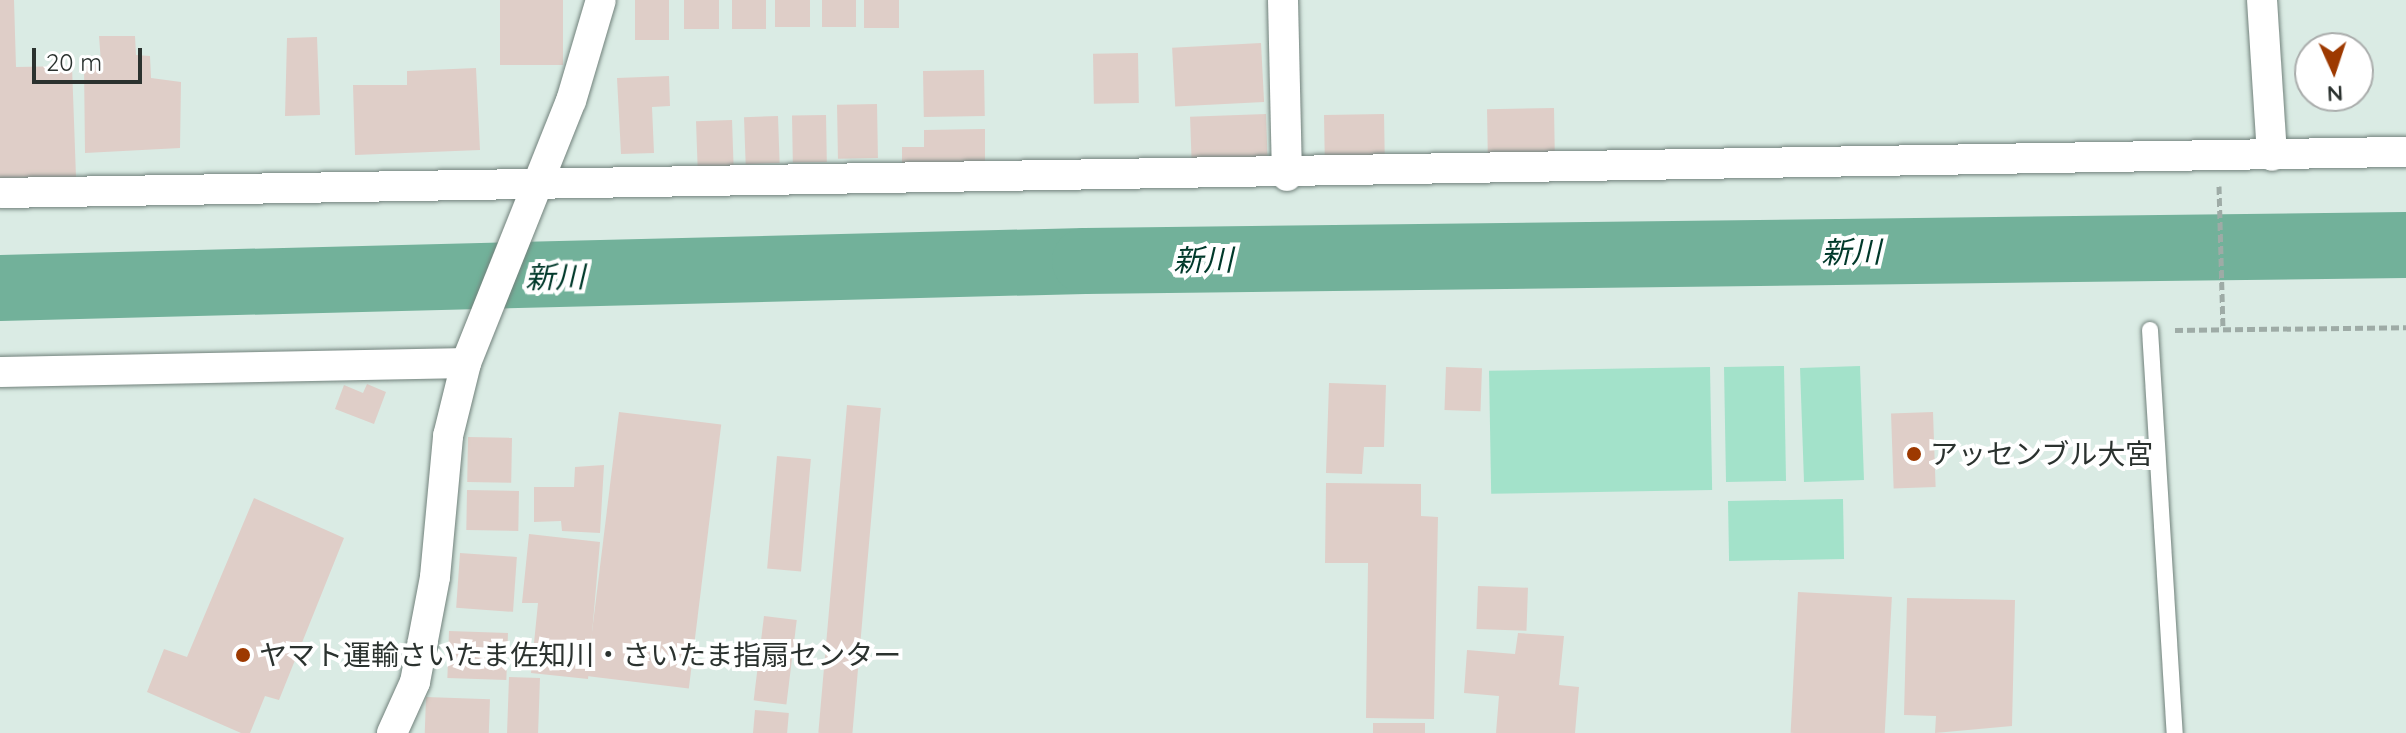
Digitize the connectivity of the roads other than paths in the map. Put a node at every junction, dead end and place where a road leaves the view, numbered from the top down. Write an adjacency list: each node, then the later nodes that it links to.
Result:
1 (601, 0): 7 (street)
2 (1283, 0): 6 (street)
3 (2262, 0): 5 (street)
4 (2406, 152): 5 (street)
5 (2272, 156): 6 (street)
6 (1287, 176): 7 (street)
7 (538, 184): 8 (street); 10 (street)
8 (0, 193)
9 (2150, 330): 13 (lane)
10 (466, 363): 11 (street); 12 (street)
11 (0, 372)
12 (392, 733)
13 (2175, 733)

